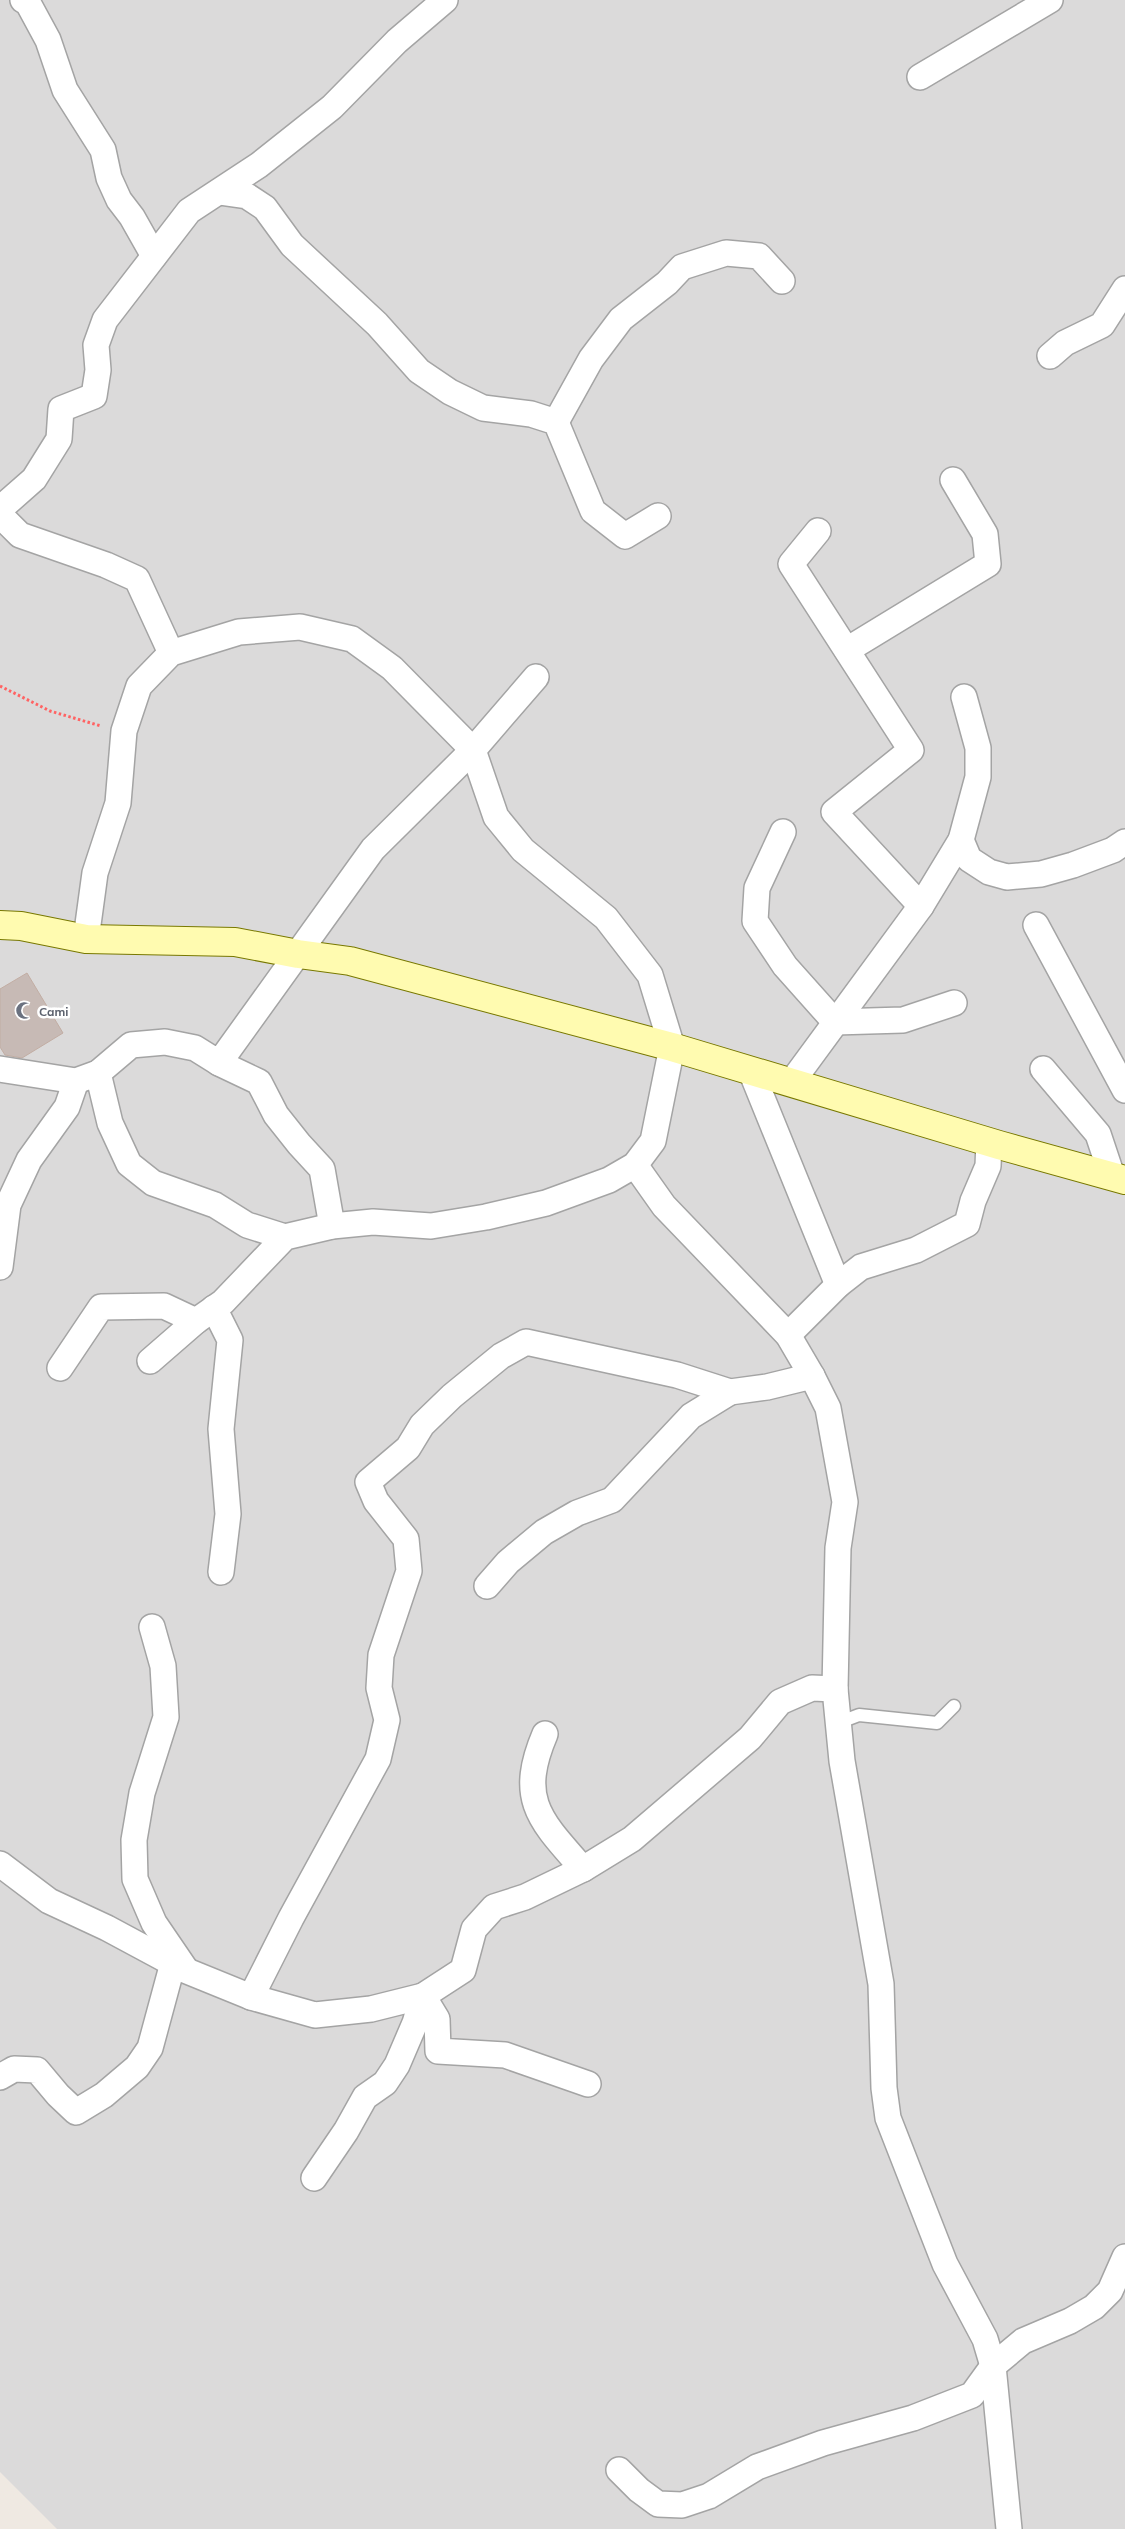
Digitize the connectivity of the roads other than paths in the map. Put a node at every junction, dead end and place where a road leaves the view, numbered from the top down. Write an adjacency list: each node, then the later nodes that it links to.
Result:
1 (23, 0): 6 (street)
2 (445, 0): 5 (street)
3 (1050, 0): 4 (street)
4 (920, 77)
5 (219, 192): 6 (street); 10 (street)
6 (154, 256): 12 (street)
7 (782, 281): 10 (street)
8 (1125, 290): 9 (street)
9 (1050, 356)
10 (556, 422): 14 (street)
11 (953, 480): 16 (street)
12 (0, 509)
13 (0, 514): 17 (street)
14 (658, 516)
15 (818, 531): 16 (street)
16 (847, 650): 24 (street)
17 (171, 653): 20 (street); 27 (street)
18 (536, 677): 20 (street)
19 (964, 697): 22 (street)
20 (473, 750): 28 (street); 31 (street)
21 (783, 832): 30 (street)
22 (961, 840): 23 (street); 24 (street)
23 (1125, 842)
24 (921, 906): 30 (street)
25 (0, 925): 27 (street)
26 (1036, 925): 38 (street)
27 (86, 939): 28 (street)
28 (298, 954): 31 (street); 32 (street)
29 (954, 1003): 30 (street)
30 (835, 1022): 37 (street)
31 (672, 1047): 35 (street); 40 (street)
32 (219, 1063): 36 (street); 42 (street)
33 (0, 1069): 36 (street)
34 (1043, 1069): 41 (street)
35 (751, 1071): 37 (street); 45 (street)
36 (87, 1077): 43 (street); 44 (street)
37 (791, 1083): 39 (street)
38 (1125, 1090)
39 (989, 1142): 41 (street); 45 (street)
40 (635, 1165): 42 (street); 47 (street)
41 (1118, 1178)
42 (332, 1226): 43 (street)
43 (285, 1237): 46 (street)
44 (0, 1267)
45 (838, 1285): 47 (street)
46 (205, 1315): 48 (street); 49 (street); 52 (street)
47 (788, 1335): 50 (street)
48 (150, 1361)
49 (60, 1368)
50 (812, 1376): 51 (street); 55 (street)
51 (730, 1392): 53 (street); 63 (street)
52 (221, 1572)
53 (486, 1586)
54 (152, 1627): 61 (street)
55 (835, 1689): 57 (street); 60 (street)
56 (954, 1706): 57 (lane)
57 (838, 1723): 68 (street)
58 (546, 1734): 60 (street)
59 (0, 1864): 61 (street)
60 (583, 1869): 62 (street)
61 (180, 1967): 63 (street); 64 (street)
62 (423, 1996): 63 (street); 65 (street); 66 (street)
63 (251, 1998)
64 (0, 2077)
65 (588, 2084)
66 (314, 2178)
67 (1125, 2257): 68 (street)
68 (993, 2366): 69 (street); 70 (street)
69 (619, 2470)
70 (1009, 2529)

